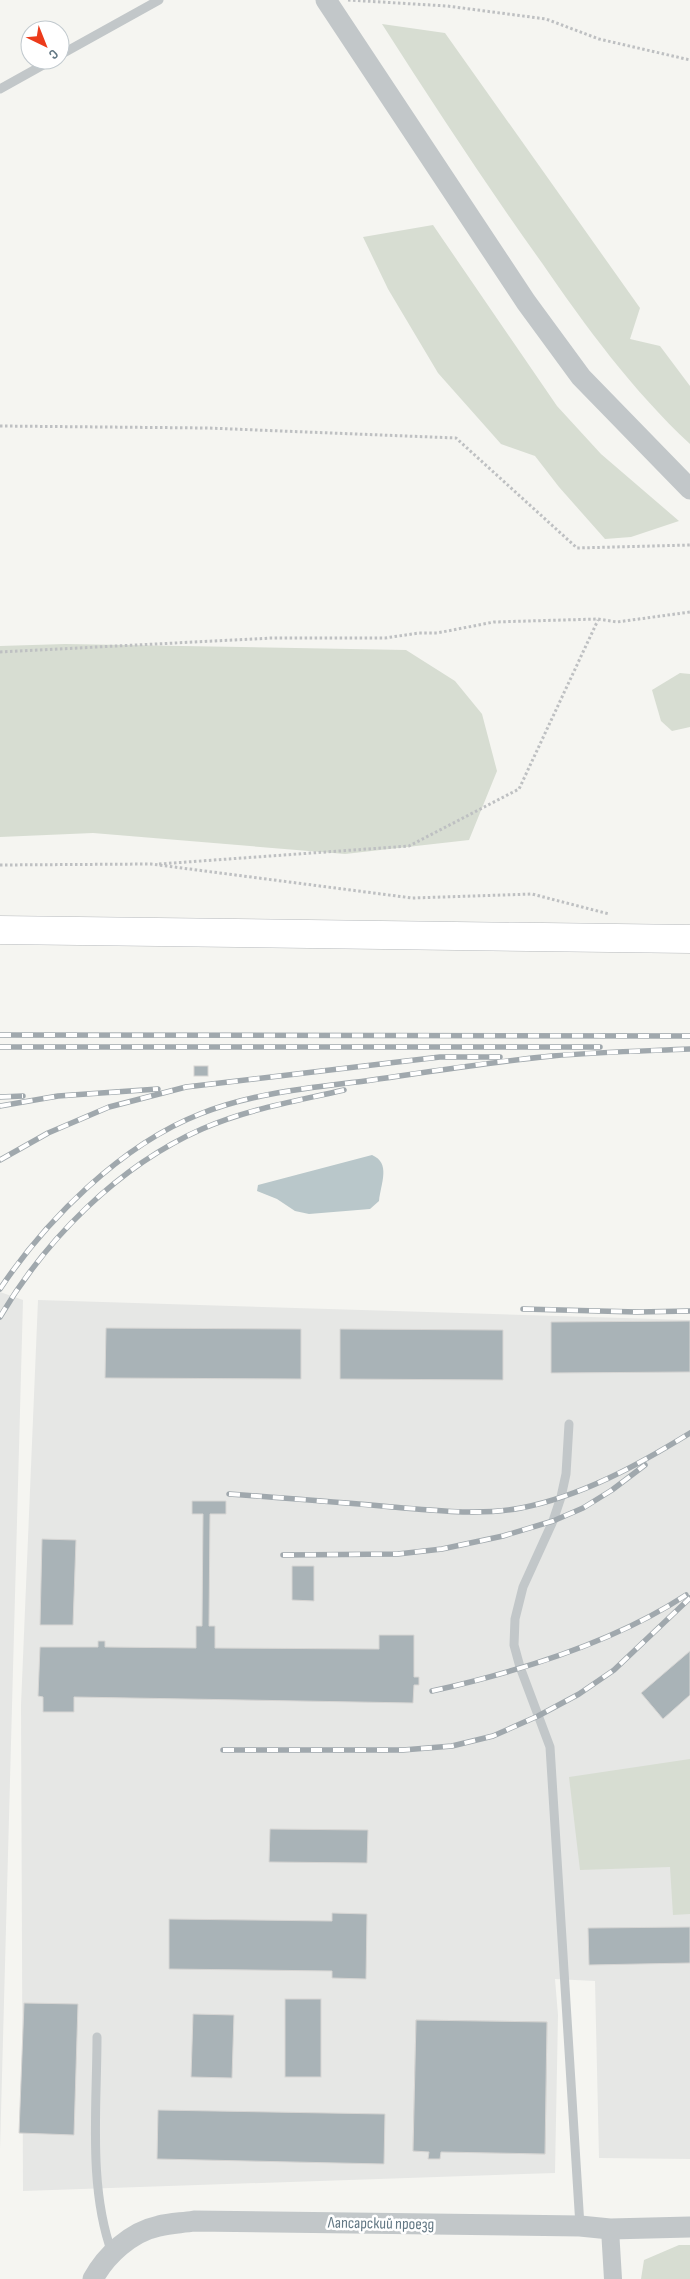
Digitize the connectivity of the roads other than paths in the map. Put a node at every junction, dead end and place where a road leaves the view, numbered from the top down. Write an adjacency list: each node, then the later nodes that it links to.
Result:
1 (159, 0): 3 (lane)
2 (326, 0): 6 (street)
3 (70, 49)
4 (34, 70): 5 (lane)
5 (0, 89)
6 (690, 489)
7 (0, 930): 8 (highway)
8 (690, 939)
9 (569, 1424): 11 (lane)
10 (97, 2037): 14 (lane)
11 (580, 2226): 13 (street, Лапсарский проезд); 14 (street, Лапсарский проезд)
12 (690, 2227): 13 (street, Лапсарский проезд)
13 (610, 2229): 16 (street)
14 (112, 2253): 15 (street, Лапсарский проезд)
15 (93, 2279)
16 (613, 2279)

